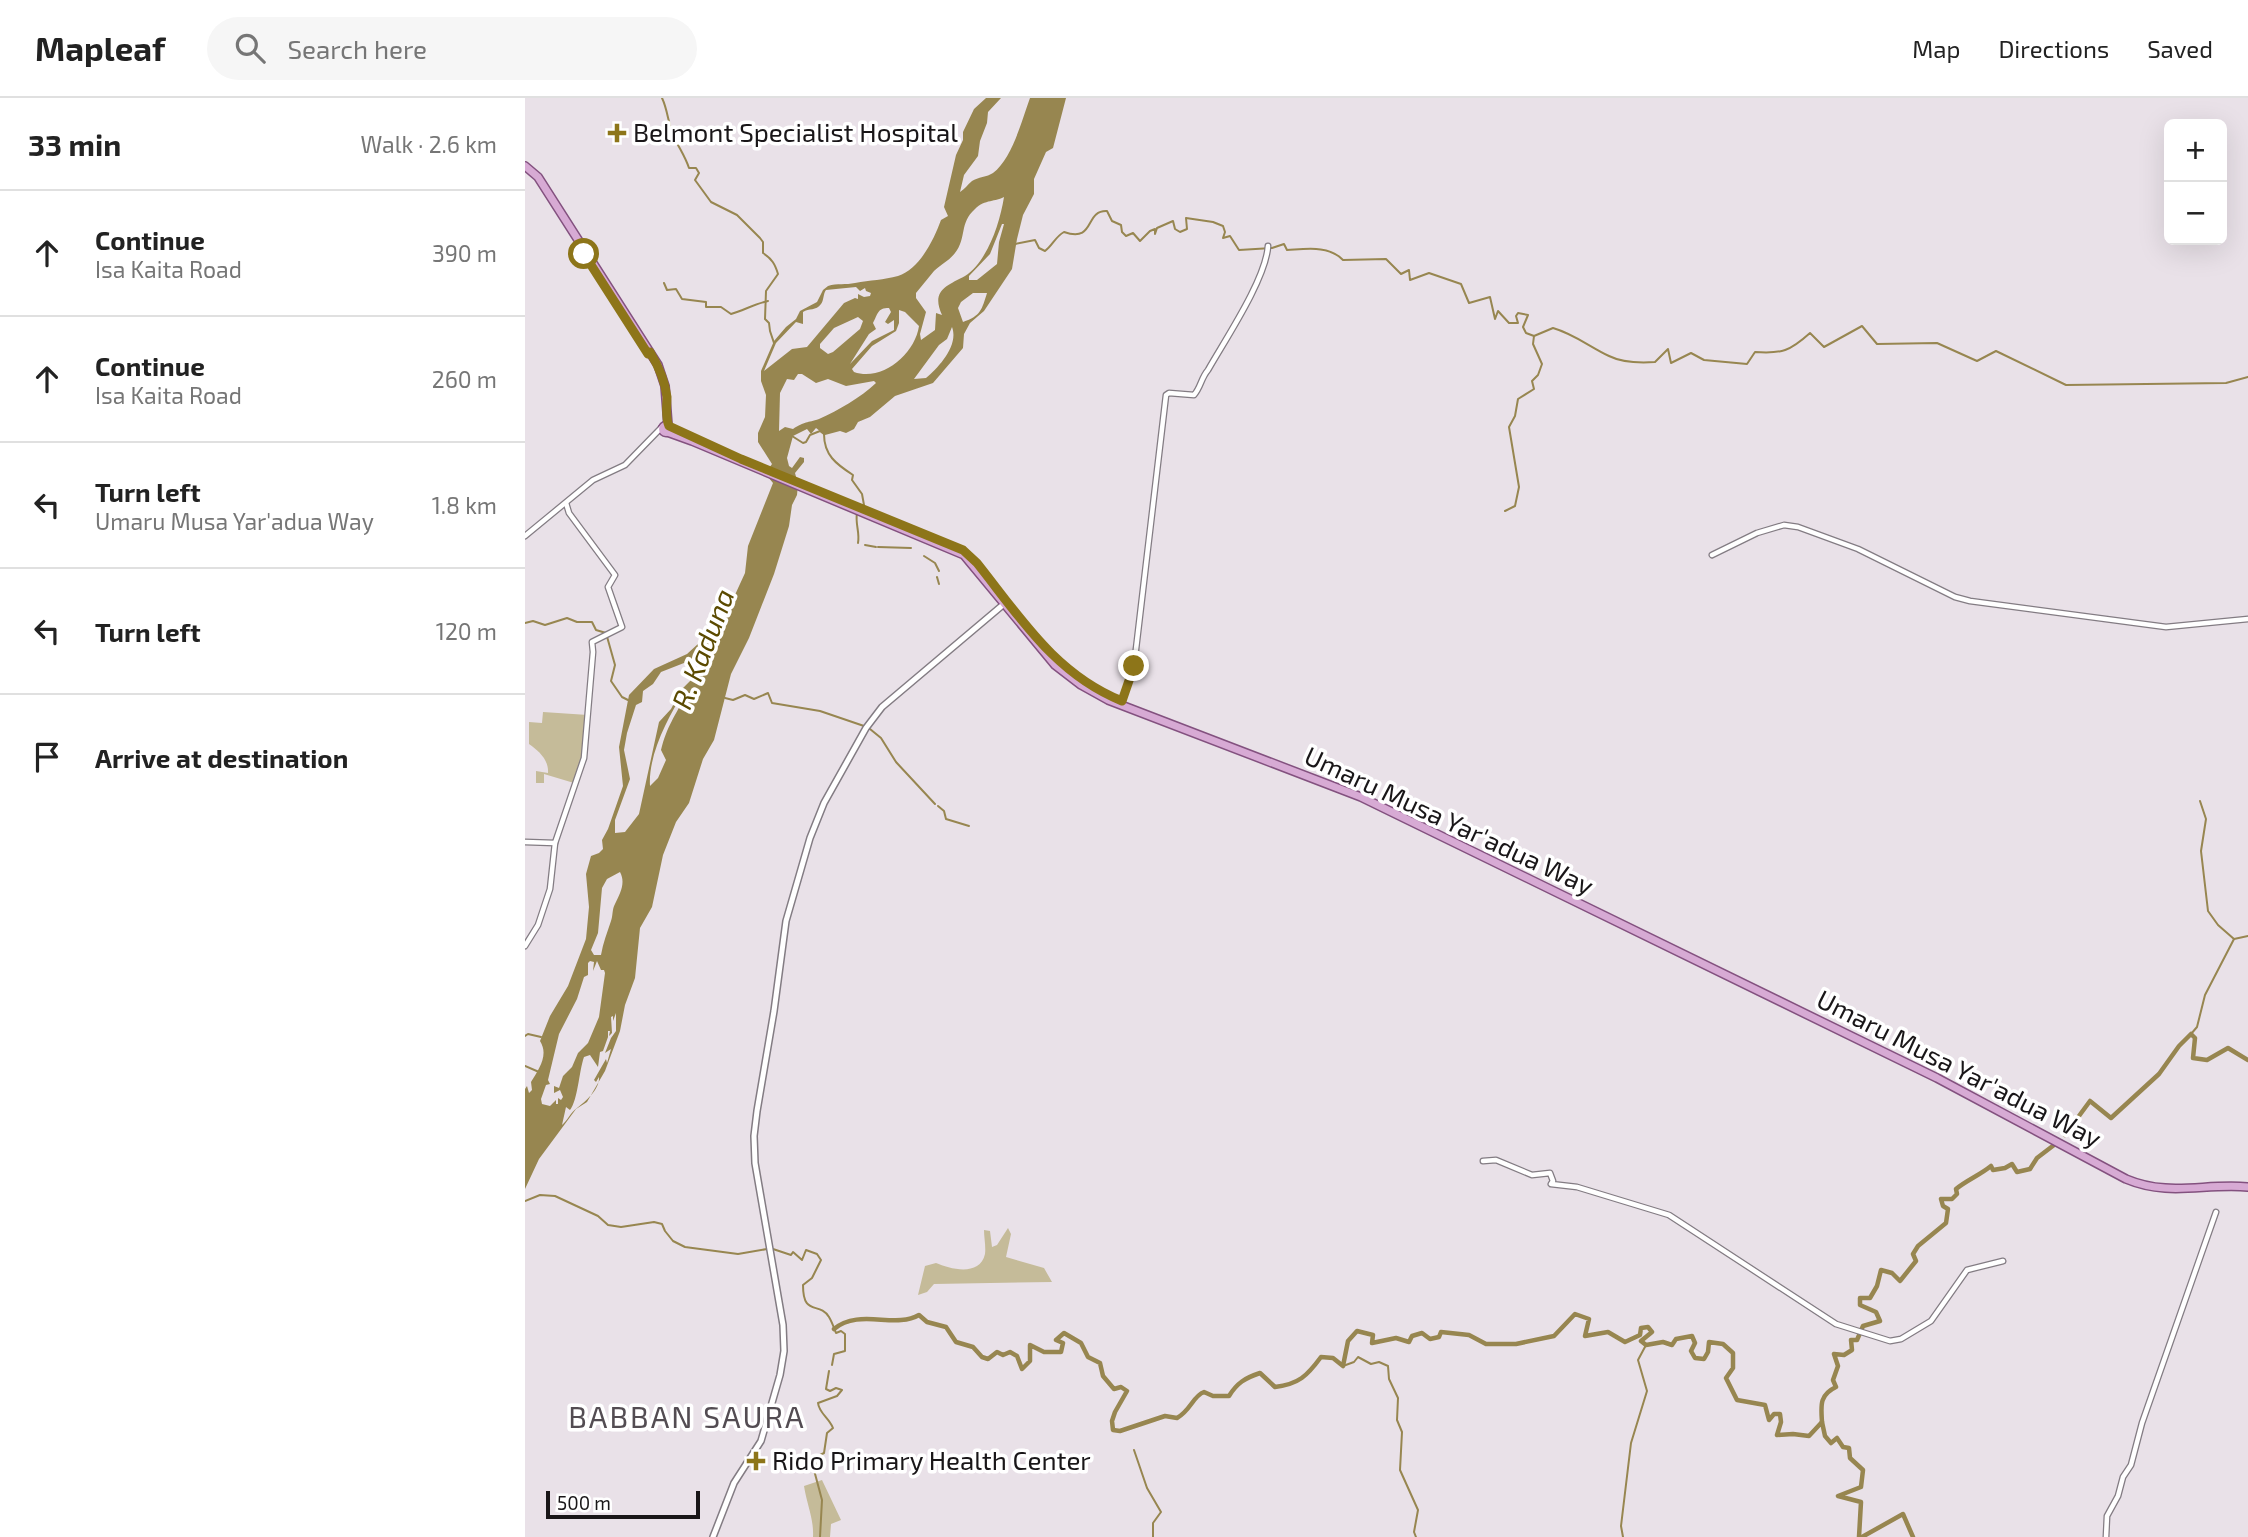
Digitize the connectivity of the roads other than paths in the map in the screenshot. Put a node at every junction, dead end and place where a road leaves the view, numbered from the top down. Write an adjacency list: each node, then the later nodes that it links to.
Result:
1 (525, 168): 3 (main road)
2 (1268, 248): 12 (street)
3 (666, 428): 5 (street); 6 (main road, Umaru Musa Yar'adua Way)
4 (608, 466): 5 (street)
5 (614, 471): 7 (street)
6 (809, 488): 10 (main road, Umaru Musa Yar'adua Way); 12 (main road, Umaru Musa Yar'adua Way)
7 (566, 503): 8 (street); 15 (street)
8 (525, 537)
9 (1712, 555): 11 (street)
10 (1005, 605): 13 (main road, Umaru Musa Yar'adua Way); 21 (main road)
11 (2248, 618)
12 (1122, 701): 13 (main road, Umaru Musa Yar'adua Way)
13 (1131, 707): 18 (main road, Umaru Musa Yar'adua Way)
14 (525, 842): 15 (street)
15 (555, 844): 16 (street)
16 (525, 946)
17 (1483, 1161): 20 (street)
18 (2248, 1185)
19 (2216, 1212): 22 (street)
20 (2003, 1261)
21 (713, 1537)
22 (2106, 1537)

